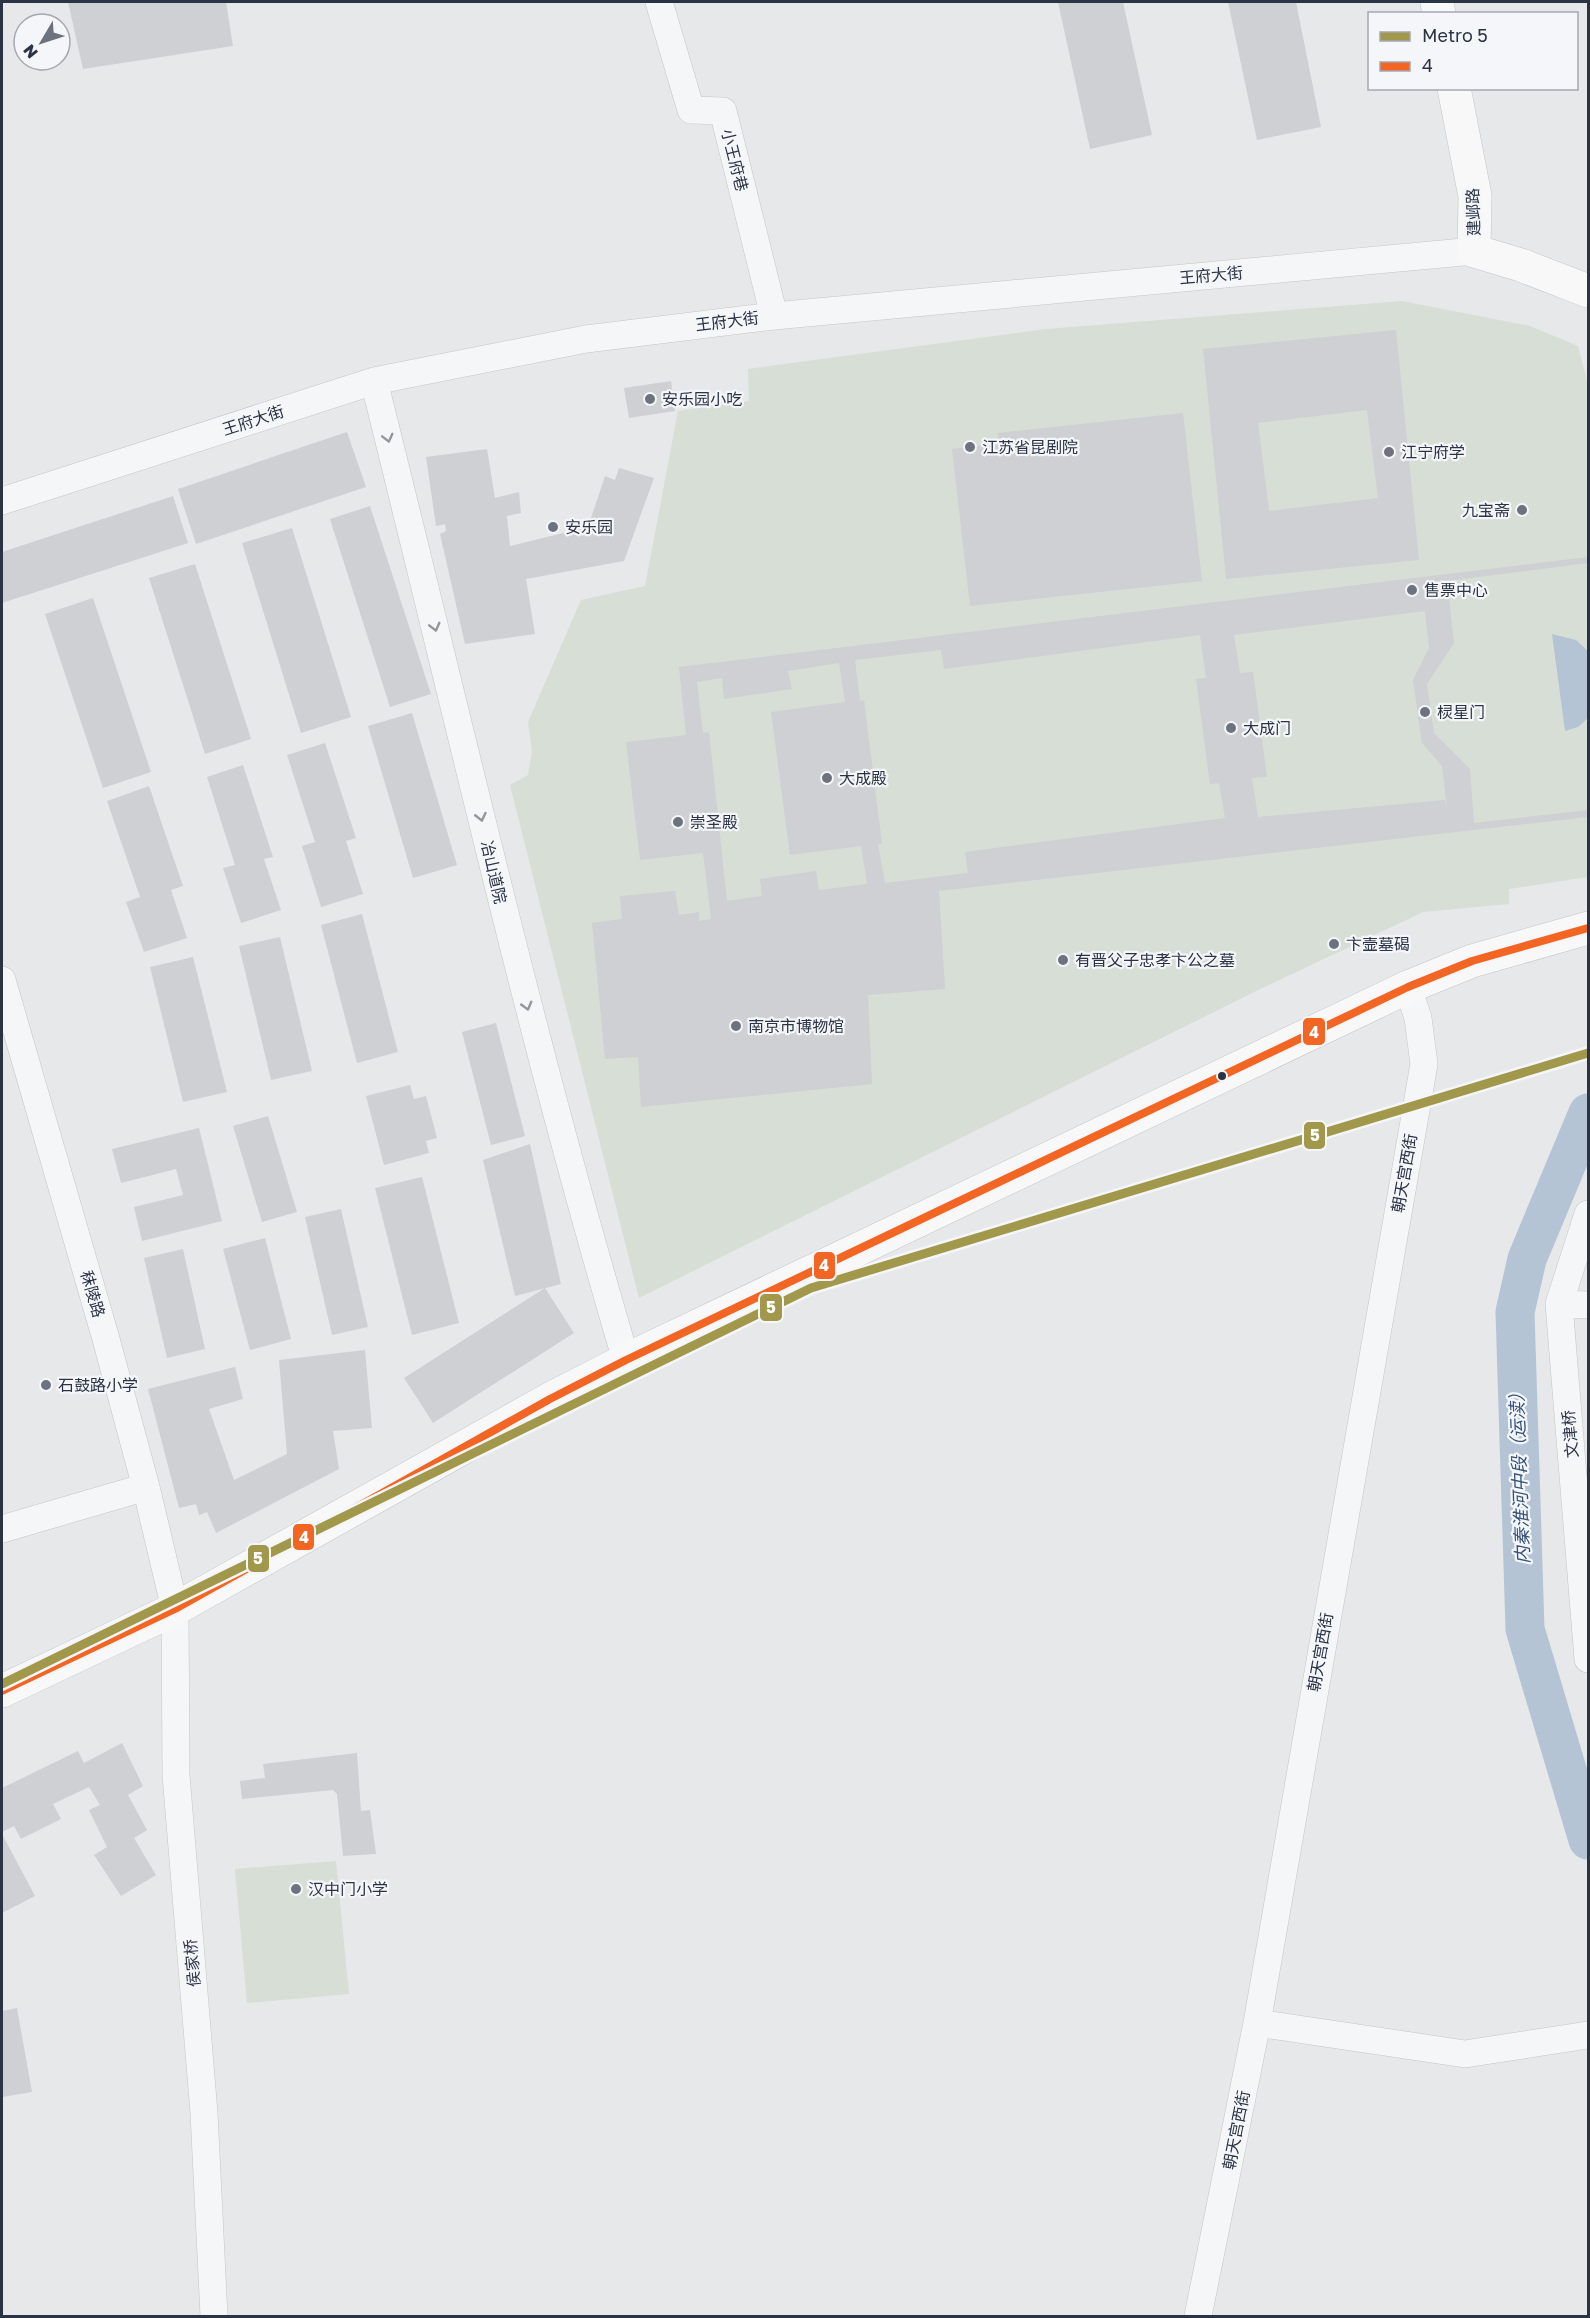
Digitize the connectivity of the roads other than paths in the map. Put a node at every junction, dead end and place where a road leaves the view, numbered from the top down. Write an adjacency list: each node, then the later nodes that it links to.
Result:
1 (659, 2): 5 (street, 小王府巷)
2 (1454, 90): 3 (main road, 建邺路)
3 (1474, 251): 4 (main road, 建邺路); 5 (street, 王府大街)
4 (1577, 286)
5 (774, 316): 6 (street, 王府大街)
6 (374, 381): 7 (street, 王府大街); 14 (street, 冶山道院, one-way to 14)
7 (2, 501)
8 (1585, 929): 10 (main road)
9 (2, 980): 15 (street, 秣陵路)
10 (1408, 987): 14 (main road); 20 (street, 朝天宫西街)
11 (1588, 1214): 12 (street, 文津桥)
12 (1559, 1304): 13 (street); 18 (street, 文津桥)
13 (1588, 1305)
14 (626, 1360): 17 (main road)
15 (146, 1487): 16 (street); 17 (street, 秣陵路)
16 (2, 1529)
17 (175, 1610): 19 (main road); 22 (street, 侯家桥)
18 (1588, 1659)
19 (2, 1691)
20 (1257, 2024): 21 (street); 23 (street, 朝天宫西街)
21 (1588, 2035)
22 (214, 2316)
23 (1198, 2316)

